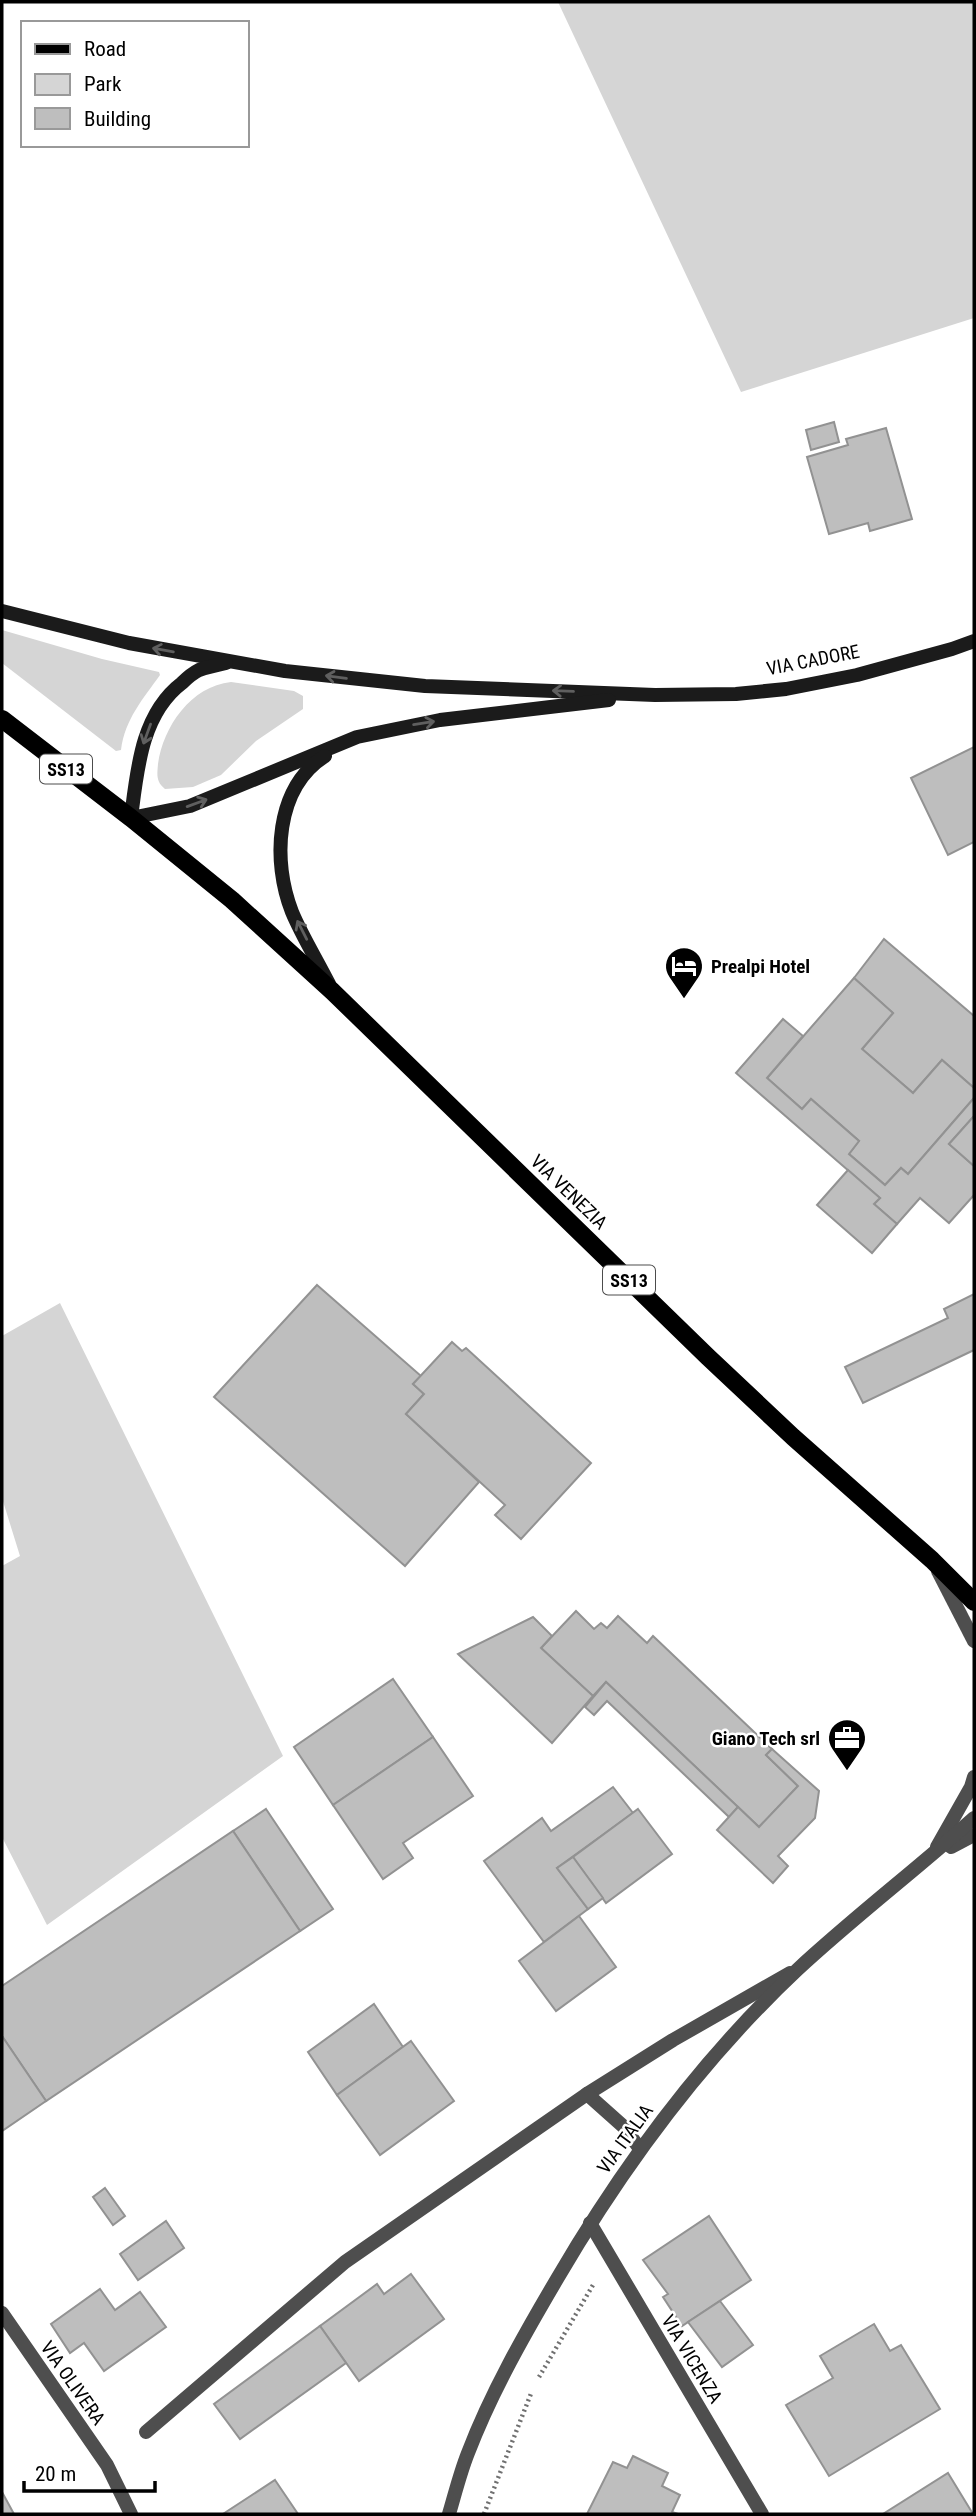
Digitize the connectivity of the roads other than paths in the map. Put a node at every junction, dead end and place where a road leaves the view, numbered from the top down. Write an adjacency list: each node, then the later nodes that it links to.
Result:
1 (2, 611): 3 (main road, one-way to 1)
2 (974, 640): 4 (main road, VIA CADORE)
3 (230, 662): 4 (main road, one-way to 3); 7 (main road, one-way to 7)
4 (655, 695): 6 (main road, one-way to 4)
5 (2, 719): 7 (main road, SS13)
6 (357, 737): 7 (main road, one-way to 6); 8 (main road, one-way to 6)
7 (131, 818): 8 (main road, VIA VENEZIA / SS13)
8 (332, 991): 9 (main road, VIA VENEZIA / SS13)
9 (932, 1560): 10 (street); 11 (main road, VIA VENEZIA / SS13); 12 (street)
10 (974, 1592)
11 (974, 1602)
12 (974, 1642)
13 (974, 1777): 16 (street, VIA ITALIA)
14 (974, 1818): 16 (street, VIA ITALIA)
15 (974, 1835): 16 (street, VIA ITALIA)
16 (931, 1857): 17 (street, VIA ITALIA)
17 (801, 1967): 18 (street); 19 (street, VIA ITALIA)
18 (587, 2094): 19 (street); 22 (street)
19 (640, 2149): 20 (street, VIA ITALIA)
20 (590, 2223): 24 (street, VIA ITALIA); 25 (street, VIA VICENZA)
21 (2, 2313): 23 (street, VIA OLIVERA)
22 (146, 2432)
23 (131, 2514)
24 (449, 2514)
25 (762, 2514)

